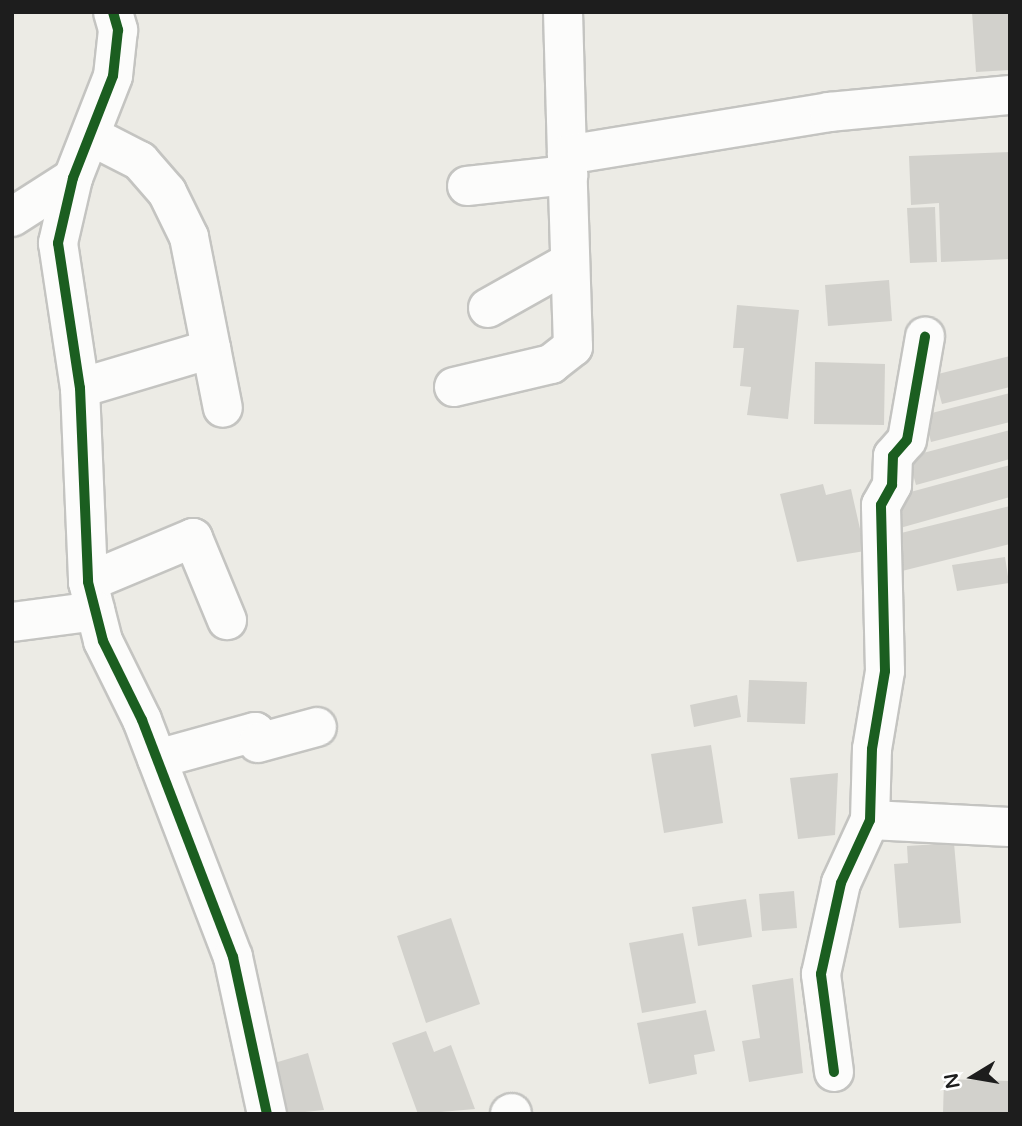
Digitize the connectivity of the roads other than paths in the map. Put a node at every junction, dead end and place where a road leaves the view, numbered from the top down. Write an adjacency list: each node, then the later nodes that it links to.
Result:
1 (563, 12): 5 (street)
2 (124, 18): 4 (street)
3 (1010, 95): 5 (street)
4 (93, 137): 6 (street); 12 (street)
5 (567, 165): 7 (street); 9 (street)
6 (73, 178): 8 (street); 14 (street)
7 (467, 186)
8 (12, 217)
9 (570, 262): 10 (street); 13 (street)
10 (488, 308)
11 (925, 337): 21 (street)
12 (211, 349): 14 (street); 15 (street)
13 (454, 387)
14 (80, 388): 16 (street)
15 (223, 408)
16 (91, 596): 17 (street); 18 (street); 20 (street)
17 (227, 620)
18 (12, 622)
19 (317, 727): 20 (street)
20 (157, 759): 24 (street)
21 (870, 820): 22 (street); 23 (street)
22 (1010, 827)
23 (834, 1072)
24 (267, 1114)

